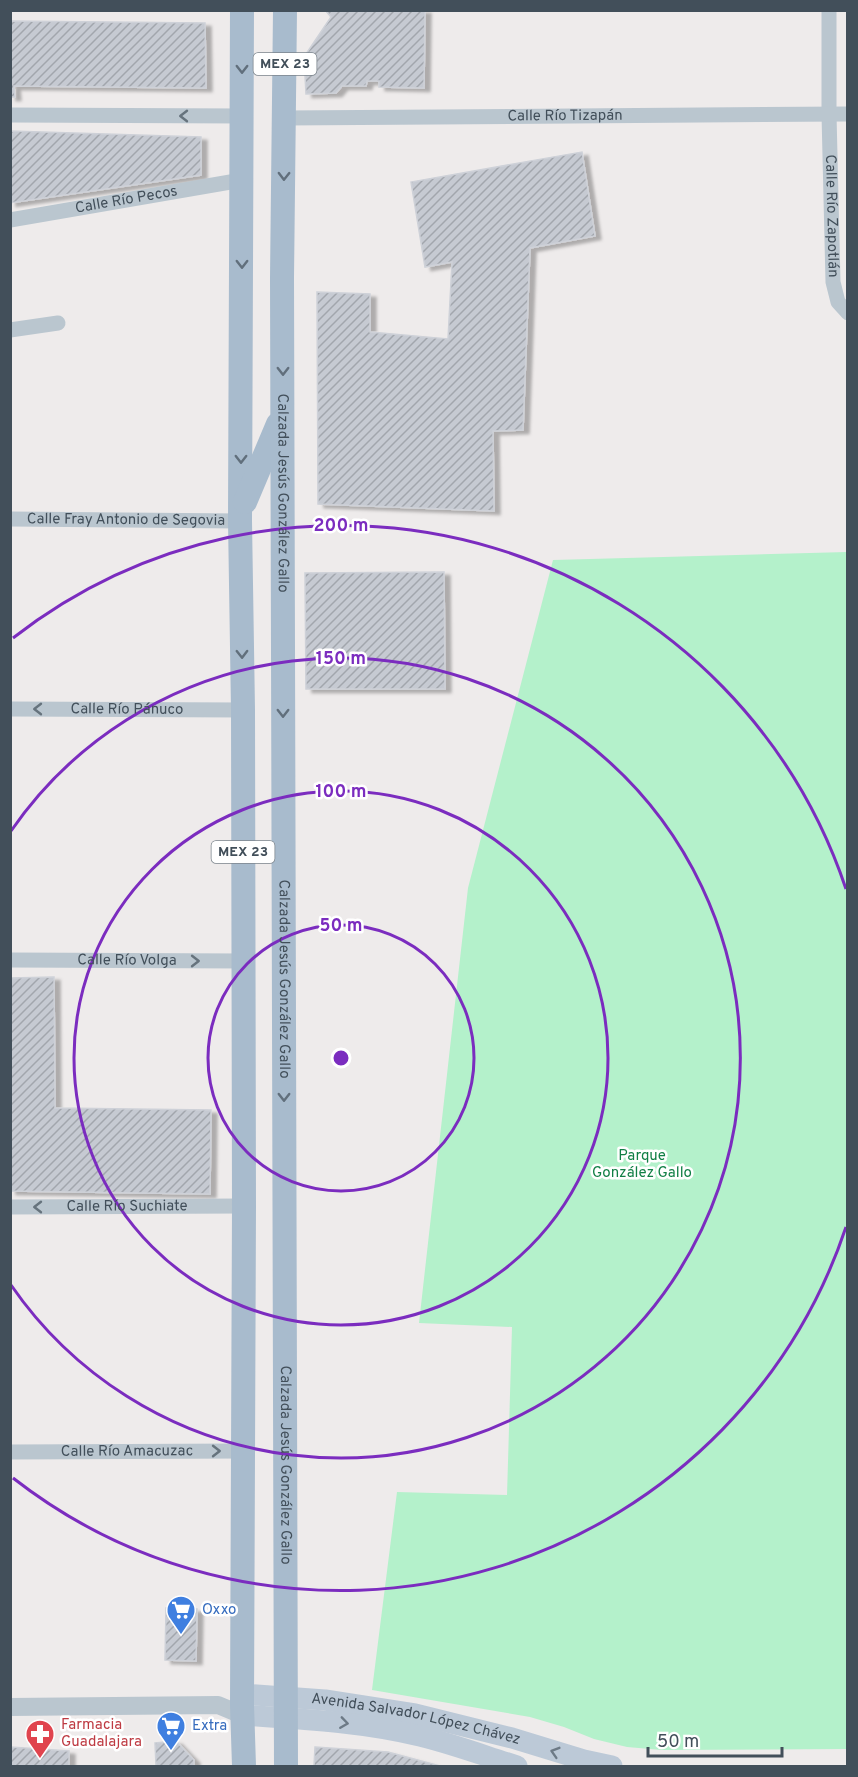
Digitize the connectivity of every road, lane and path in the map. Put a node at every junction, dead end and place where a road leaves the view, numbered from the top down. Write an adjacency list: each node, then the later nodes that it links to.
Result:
1 (242, 10): 7 (main road, MEX 23, one-way to 7)
2 (285, 10): 8 (main road, Calzada Jesús González Gallo / MEX 23)
3 (829, 10): 4 (street, Calle Río Zapotlán)
4 (829, 114): 5 (street, Calle Río Tizapán); 8 (street, Calle Río Tizapán); 11 (street, Calle Río Zapotlán)
5 (848, 114)
6 (10, 115): 7 (street, one-way to 6)
7 (242, 116): 9 (main road, MEX 23)
8 (285, 118): 14 (main road, Calzada Jesús González Gallo / MEX 23, one-way to 14)
9 (242, 180): 10 (street, Calle Río Pecos); 15 (main road, MEX 23, one-way to 15)
10 (10, 220)
11 (848, 313)
12 (58, 323): 13 (street)
13 (10, 330)
14 (283, 413): 15 (main road); 27 (main road, Calzada Jesús González Gallo / MEX 23, one-way to 27)
15 (241, 517): 16 (street, Calle Fray Antonio de Segovia); 18 (main road, MEX 23, one-way to 18)
16 (10, 519)
17 (10, 710): 18 (street, Calle Río Pánuco, one-way to 17)
18 (243, 710): 20 (main road, MEX 23)
19 (10, 960): 20 (street, Calle Río Volga, one-way to 20)
20 (243, 962): 21 (main road, MEX 23)
21 (244, 1206): 22 (street, Calle Río Suchiate, one-way to 22); 23 (main road, MEX 23)
22 (10, 1208)
23 (243, 1451): 24 (street, Calle Río Amacuzac, one-way to 23); 25 (main road, MEX 23)
24 (10, 1452)
25 (242, 1705): 26 (street, Avenida Salvador López Chávez); 27 (main road, Avenida Salvador López Chávez); 29 (main road, MEX 23)
26 (10, 1707)
27 (286, 1707): 28 (main road, Avenida Salvador López Chávez, one-way to 28); 30 (main road, Calzada Jesús González Gallo / MEX 23); 32 (main road, Avenida Salvador López Chávez, one-way to 27)
28 (501, 1763): 31 (main road, Avenida Salvador López Chávez)
29 (244, 1767)
30 (286, 1767)
31 (517, 1767)
32 (612, 1767)

